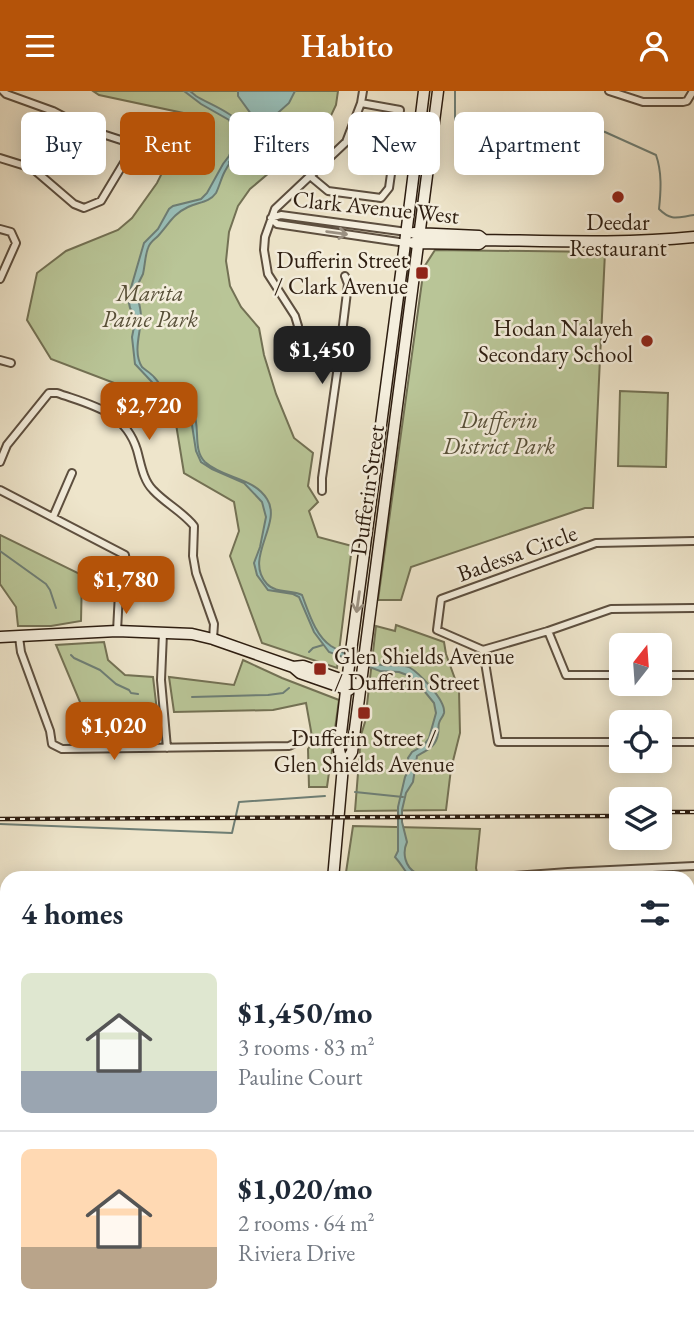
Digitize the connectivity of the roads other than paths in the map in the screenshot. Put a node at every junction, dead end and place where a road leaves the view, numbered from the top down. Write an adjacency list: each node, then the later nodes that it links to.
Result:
1 (3, 91): 8 (street)
2 (363, 91): 7 (street)
3 (424, 91): 12 (main road, Dufferin Street)
4 (438, 91): 14 (main road, Dufferin Street)
5 (609, 91): 6 (street)
6 (693, 91)
7 (361, 103): 9 (street); 9 (street)
8 (0, 158)
9 (310, 176): 10 (street)
10 (271, 218): 12 (street, Clark Avenue West); 19 (street)
11 (0, 229): 16 (street)
12 (406, 237): 14 (main road, Clark Avenue West); 37 (main road, Dufferin Street, one-way to 37)
13 (694, 237): 14 (main road, Clark Avenue West)
14 (419, 239): 38 (main road, Dufferin Street)
15 (345, 277): 19 (street)
16 (0, 279)
17 (0, 360): 18 (street)
18 (11, 363)
19 (338, 366): 23 (street)
20 (0, 462): 32 (street)
21 (72, 473): 24 (street)
22 (0, 490): 24 (street)
23 (322, 491)
24 (54, 517): 27 (street)
25 (694, 541): 33 (street, Badessa Circle)
26 (694, 608): 28 (street)
27 (117, 631): 29 (main road); 31 (main road)
28 (548, 631): 33 (street); 34 (street)
29 (163, 633): 32 (main road); 43 (street)
30 (0, 637): 31 (main road)
31 (19, 637): 43 (street)
32 (213, 639): 37 (main road)
33 (482, 650): 40 (street)
34 (609, 675)
35 (672, 675): 36 (street)
36 (694, 675)
37 (347, 681): 38 (main road); 44 (main road, Dufferin Street)
38 (360, 690): 44 (main road, Dufferin Street)
39 (302, 740): 43 (street)
40 (609, 742)
41 (672, 742): 42 (street)
42 (694, 742)
43 (167, 748)
44 (343, 766): 46 (main road, Dufferin Street)
45 (694, 866): 47 (street)
46 (334, 871)
47 (624, 871)

